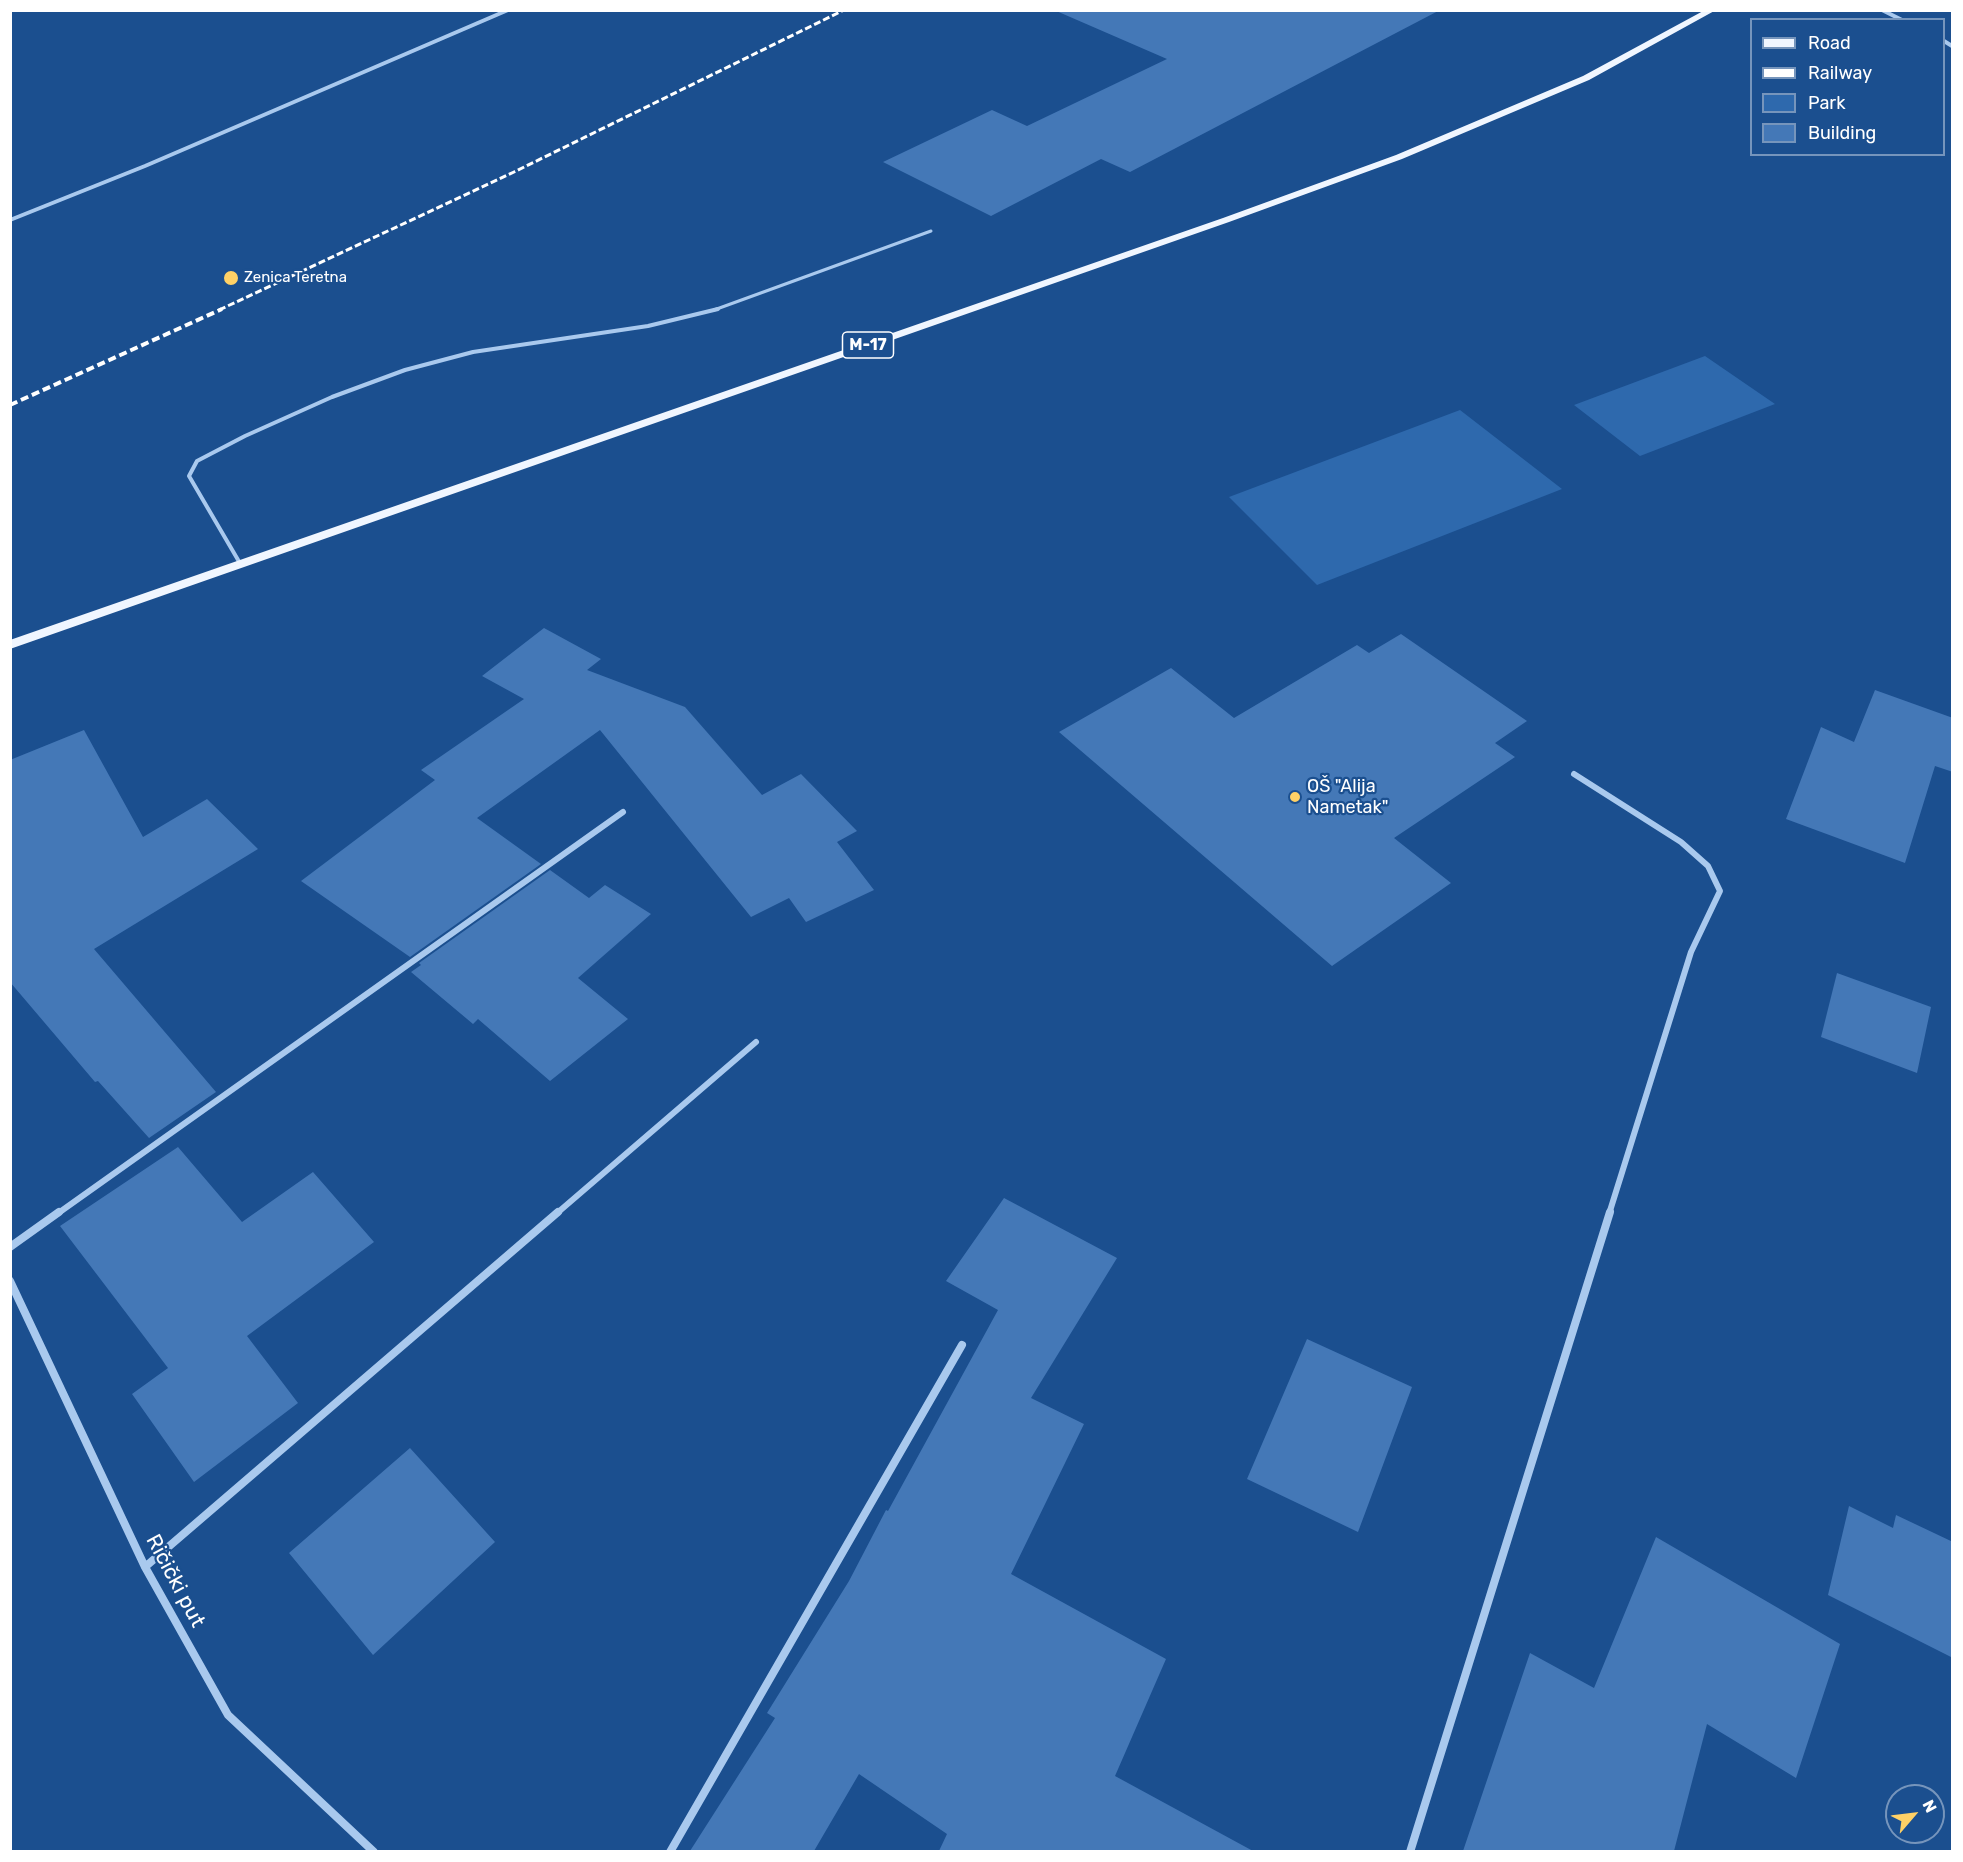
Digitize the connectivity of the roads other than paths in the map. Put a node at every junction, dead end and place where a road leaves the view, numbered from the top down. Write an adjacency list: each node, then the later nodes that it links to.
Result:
1 (508, 10): 5 (street)
2 (1712, 10): 7 (main road, M-17)
3 (1882, 10): 4 (street)
4 (1898, 18)
5 (10, 220)
6 (931, 231): 7 (lane)
7 (241, 565): 8 (main road, M-17)
8 (10, 645)
9 (1574, 774): 18 (street)
10 (623, 812): 12 (street)
11 (756, 1042): 15 (street)
12 (10, 1247)
13 (10, 1281): 15 (street, Ričički put)
14 (962, 1345): 17 (street)
15 (145, 1567): 16 (street, Ričički put)
16 (374, 1851)
17 (670, 1851)
18 (1410, 1851)

